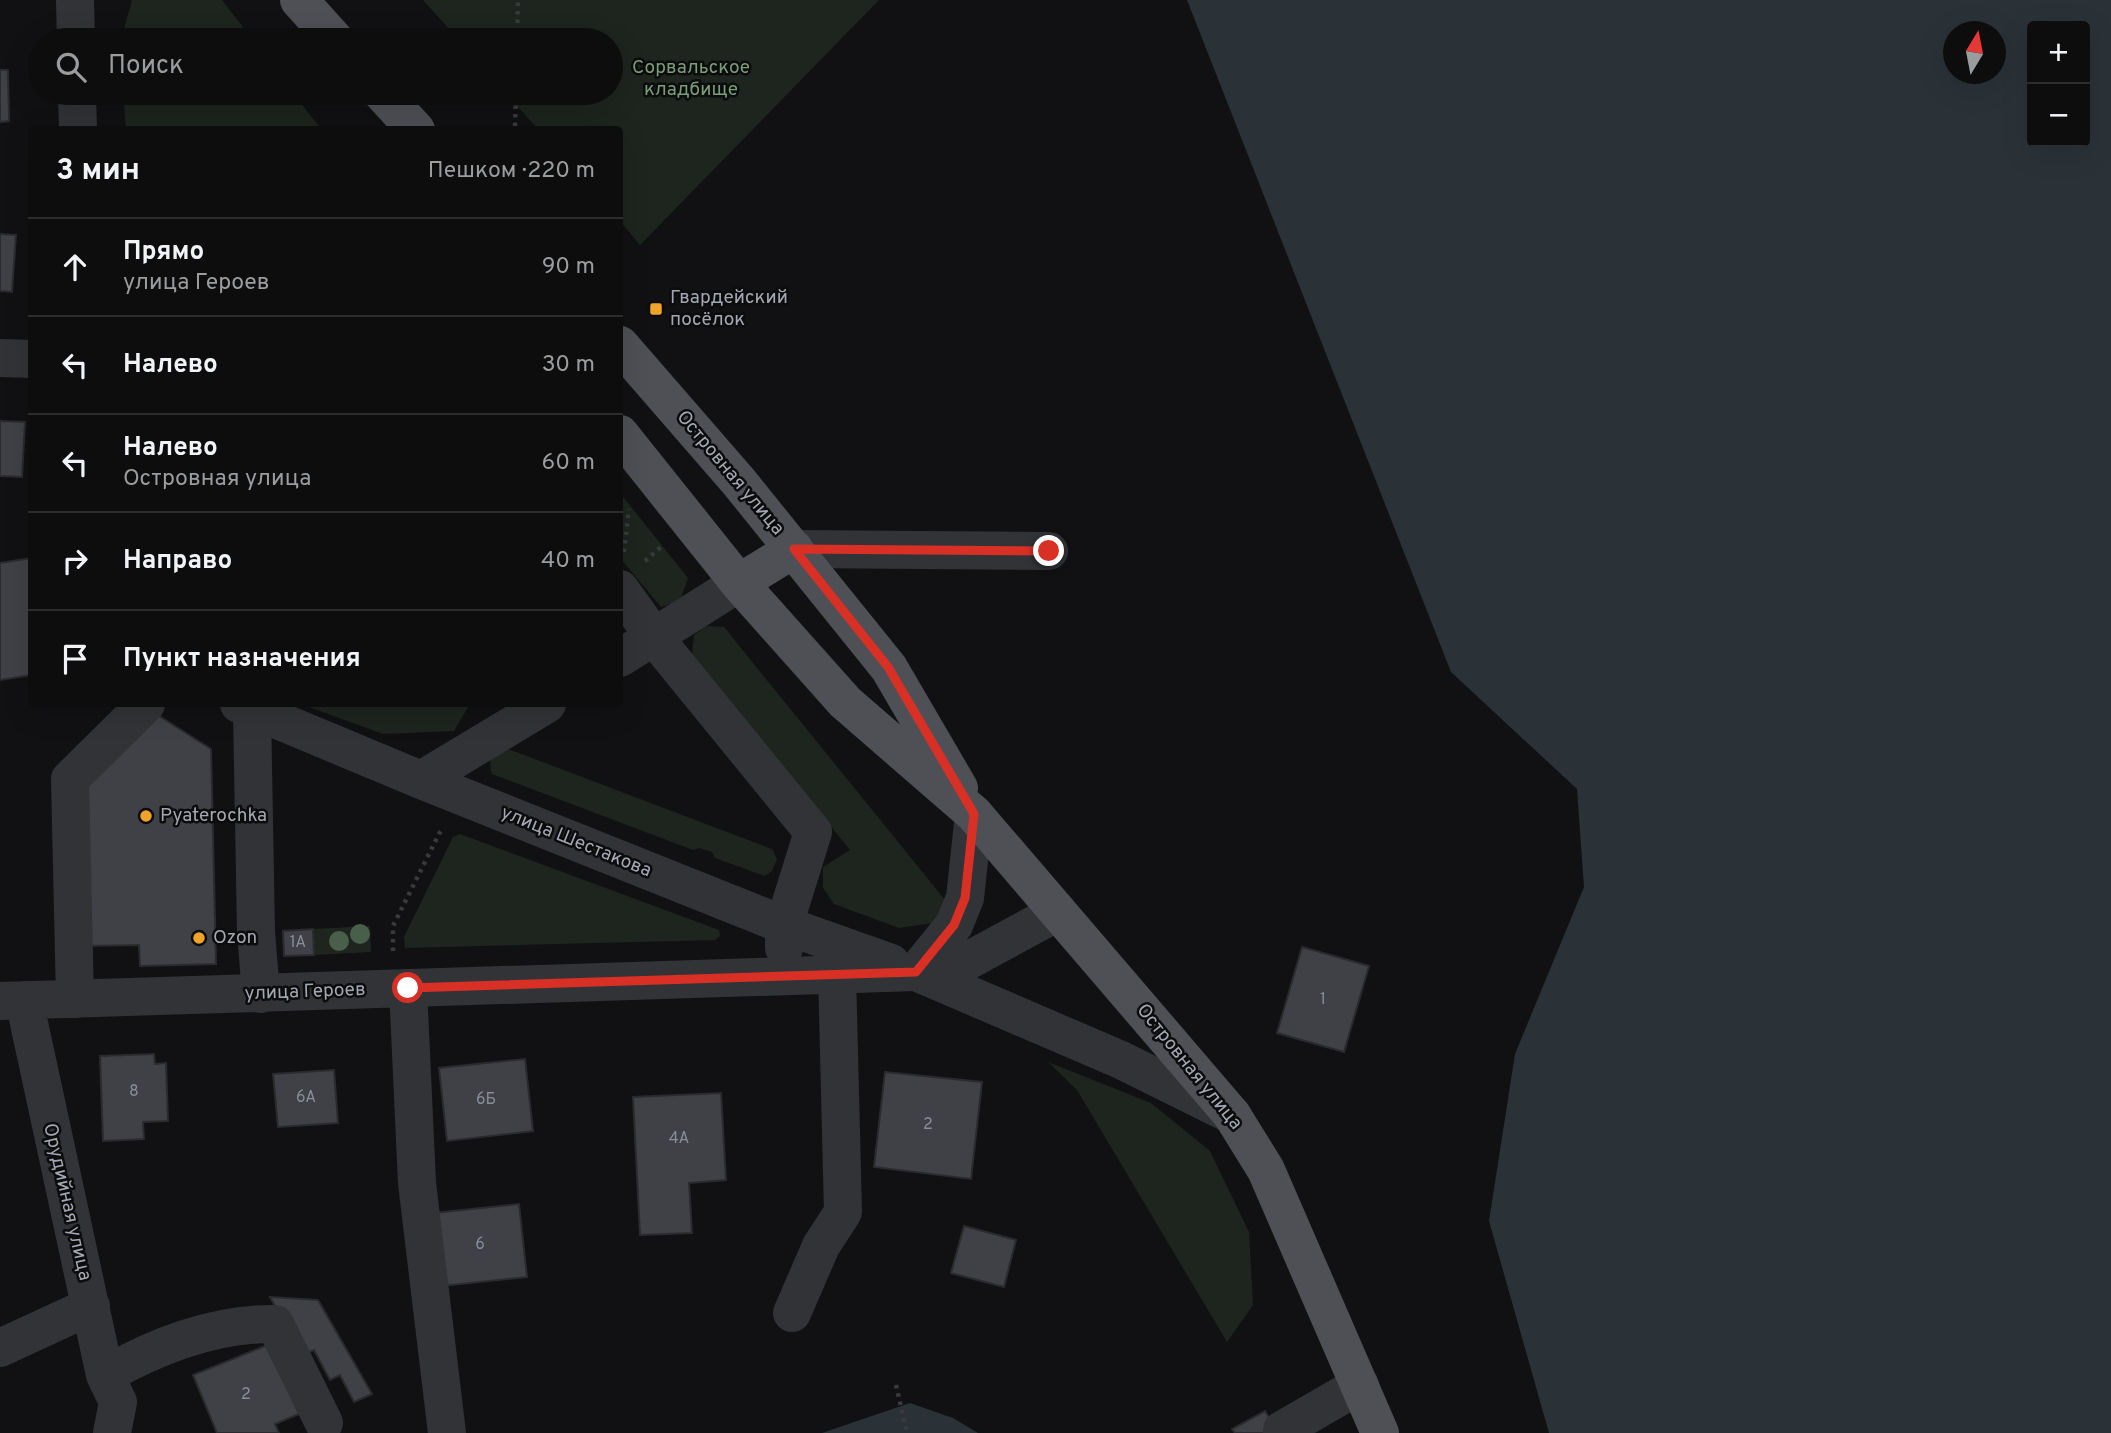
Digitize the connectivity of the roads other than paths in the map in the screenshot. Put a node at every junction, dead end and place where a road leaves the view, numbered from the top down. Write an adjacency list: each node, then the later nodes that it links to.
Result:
1 (75, 0): 3 (street)
2 (299, 0): 4 (main road)
3 (76, 28)
4 (324, 28)
5 (77, 105): 6 (street)
6 (78, 126)
7 (623, 349): 11 (main road, Островная улица)
8 (0, 358): 9 (street)
9 (28, 359)
10 (623, 438): 14 (main road, Островная улица)
11 (794, 549): 12 (street); 14 (main road); 21 (main road, Островная улица)
12 (1049, 551)
13 (623, 580): 15 (street)
14 (739, 583): 15 (street); 21 (main road, Островная улица)
15 (654, 637): 16 (street); 23 (street)
16 (623, 656)
17 (143, 707): 29 (street)
18 (246, 707): 20 (street, улица Шестакова); 28 (street)
19 (542, 707): 20 (street)
20 (421, 780): 23 (street, улица Шестакова)
21 (974, 814): 22 (main road, Островная улица); 25 (street)
22 (1058, 912): 25 (street, улица Героев); 31 (main road, Островная улица)
23 (783, 925): 25 (street, улица Шестакова); 27 (street)
24 (401, 972): 27 (street, улица Героев); 28 (street, улица Героев); 40 (street)
25 (916, 972): 26 (street, улица Героев); 31 (street, улица Шестакова)
26 (837, 973): 27 (street, улица Героев); 33 (street)
27 (785, 974)
28 (261, 994): 29 (street, улица Героев)
29 (75, 999): 30 (street, улица Героев)
30 (12, 1001): 32 (street, Орудийная улица)
31 (1232, 1115): 36 (main road, Островная улица)
32 (91, 1306): 34 (street, Орудийная улица); 35 (street)
33 (792, 1313)
34 (0, 1348)
35 (105, 1375): 37 (street); 39 (street)
36 (1360, 1385): 38 (street); 41 (main road, Островная улица)
37 (324, 1423)
38 (1282, 1430)
39 (112, 1433)
40 (447, 1433)
41 (1380, 1433)

